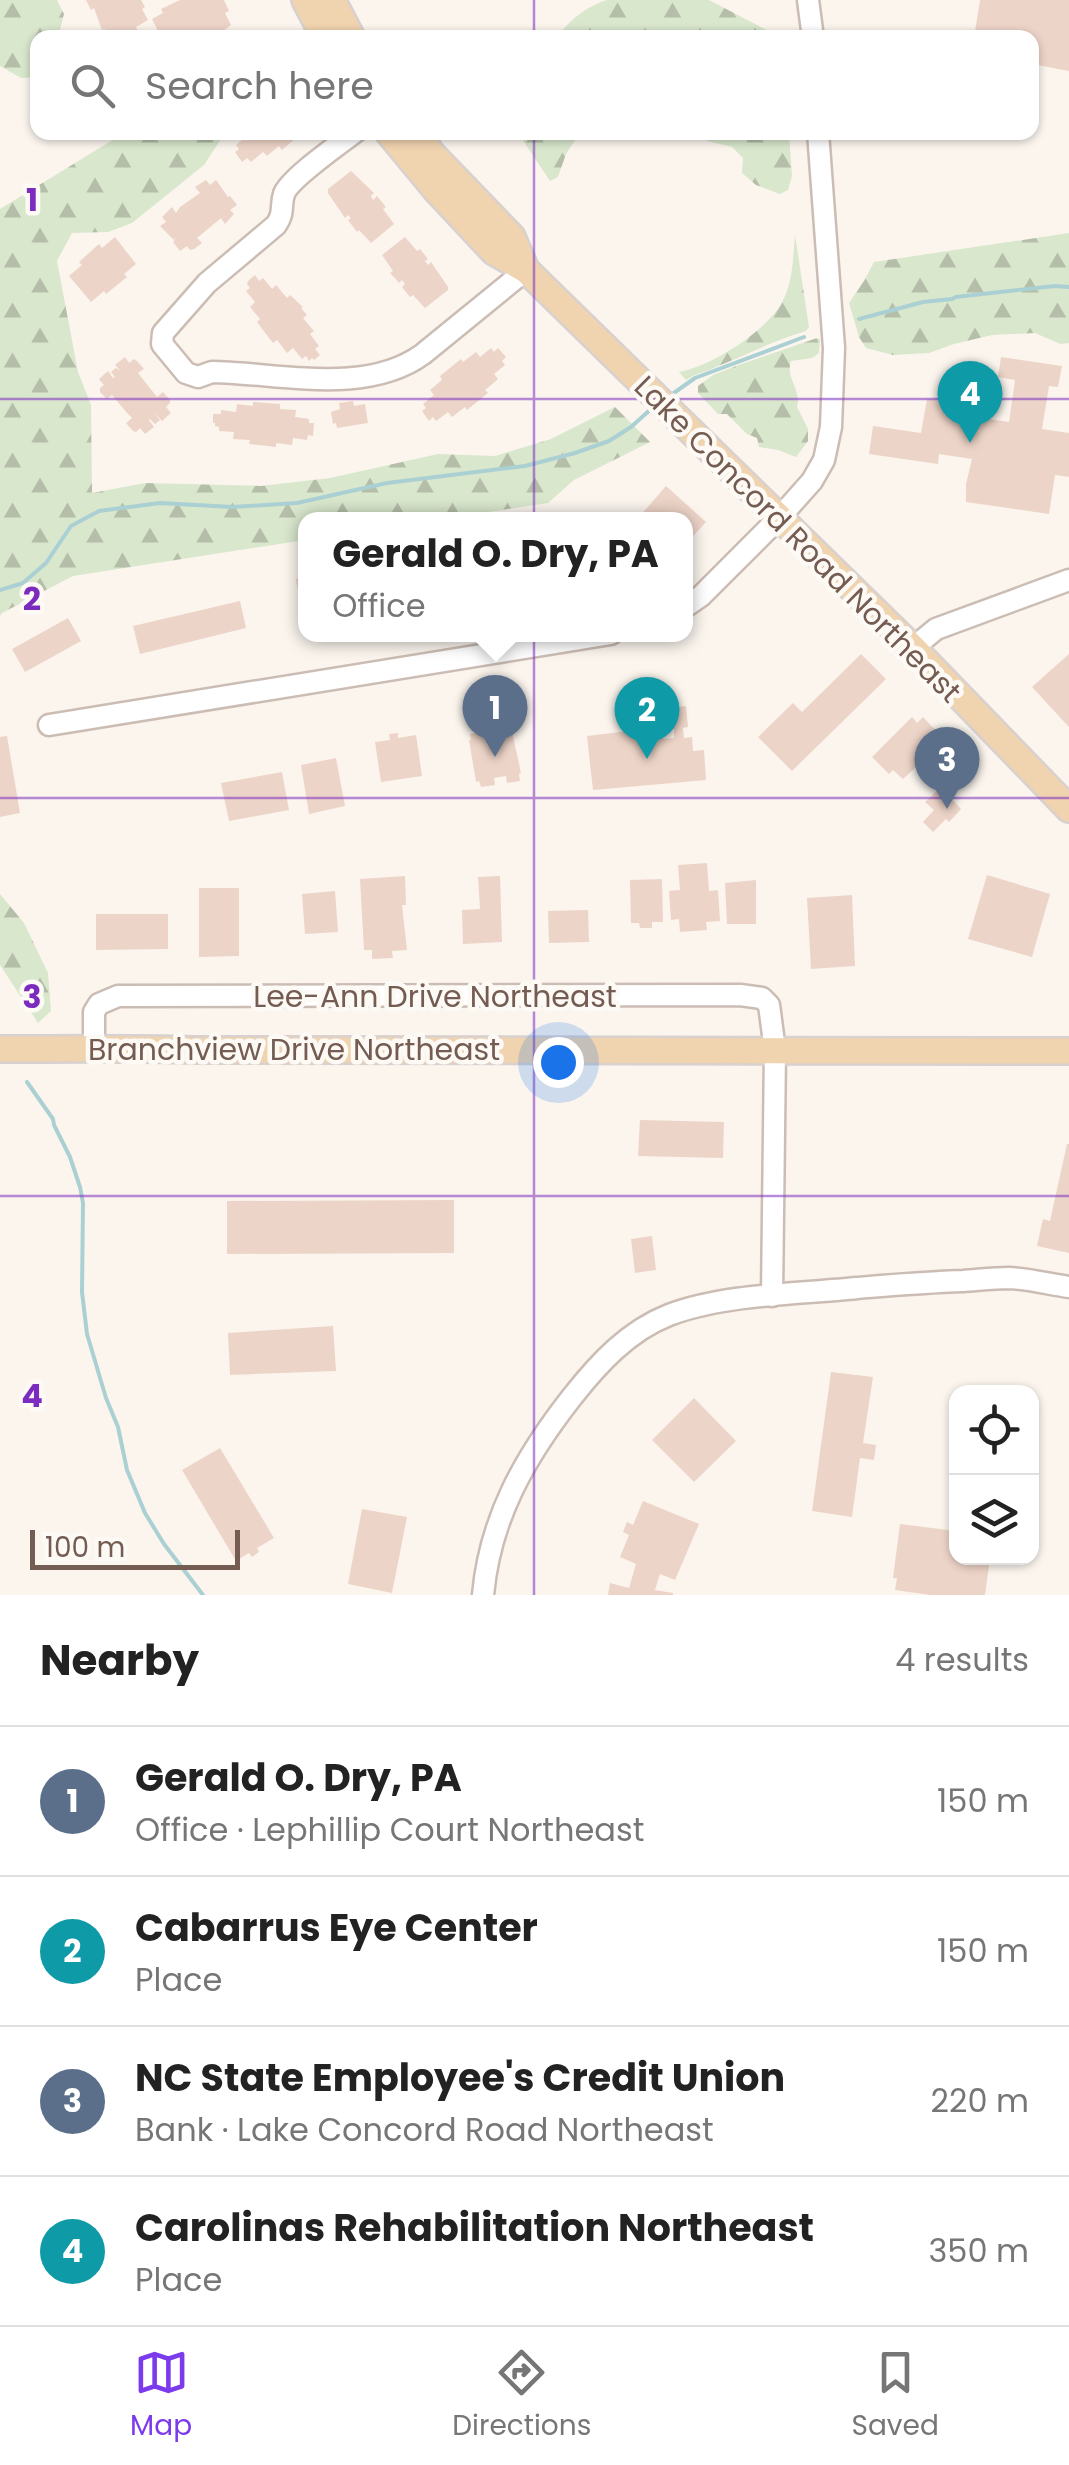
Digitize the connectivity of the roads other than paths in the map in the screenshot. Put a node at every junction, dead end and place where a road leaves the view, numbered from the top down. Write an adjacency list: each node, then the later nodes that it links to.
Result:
1 (306, 0): 4 (main road)
2 (332, 0): 5 (main road)
3 (808, 0): 6 (street)
4 (321, 30)
5 (348, 30)
6 (812, 30)
7 (344, 140): 11 (street)
8 (395, 140): 11 (main road, Lake Concord Road Northeast)
9 (422, 140): 11 (main road, Lake Concord Road Northeast)
10 (819, 140): 12 (street)
11 (526, 270): 12 (main road, Lake Concord Road Northeast)
12 (780, 517): 14 (street); 16 (main road, Lake Concord Road Northeast)
13 (1069, 580): 16 (street)
14 (693, 601)
15 (562, 642): 17 (street)
16 (913, 648): 18 (main road, Lake Concord Road Northeast)
17 (49, 725)
18 (1069, 809)
19 (94, 1048): 20 (main road, Branchview Drive Northeast); 21 (main road, Branchview Drive Northeast); 21 (street, Lee-Ann Drive Northeast)
20 (0, 1049)
21 (775, 1050): 22 (main road, Branchview Drive Northeast); 24 (street)
22 (1069, 1051)
23 (1069, 1288): 24 (street)
24 (772, 1296): 25 (street)
25 (483, 1595)

